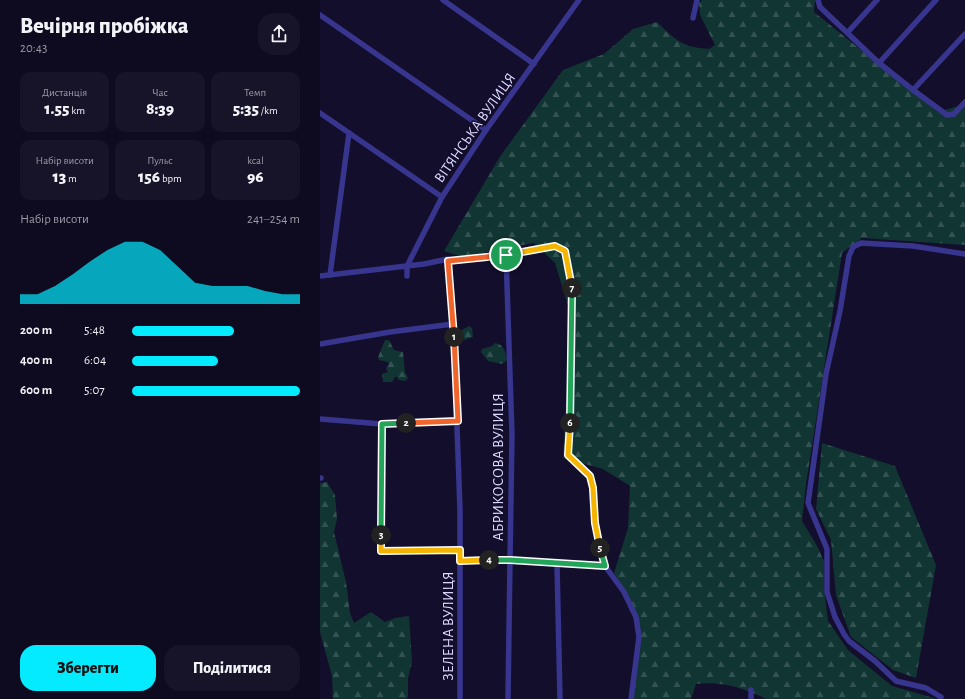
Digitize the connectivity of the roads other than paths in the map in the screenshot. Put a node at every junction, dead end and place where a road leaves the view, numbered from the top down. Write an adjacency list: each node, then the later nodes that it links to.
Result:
1 (443, 0): 12 (street)
2 (579, 0): 12 (street, ВІТЯНСЬКА ВУЛИЦЯ)
3 (697, 0): 8 (street)
4 (818, 0): 9 (street)
5 (877, 0): 9 (street)
6 (936, 0): 11 (street)
7 (320, 15): 18 (street)
8 (693, 18)
9 (848, 32): 11 (street)
10 (965, 34): 13 (street)
11 (879, 63): 13 (street)
12 (534, 64): 18 (street, ВІТЯНСЬКА ВУЛИЦЯ)
13 (913, 90): 17 (street)
14 (965, 102): 17 (street)
15 (965, 110): 17 (street)
16 (320, 113): 19 (street)
17 (954, 114)
18 (486, 130): 20 (street, ВІТЯНСЬКА ВУЛИЦЯ)
19 (349, 133): 20 (street); 27 (street)
20 (442, 197): 23 (street, ВІТЯНСЬКА ВУЛИЦЯ)
21 (965, 254): 41 (street)
22 (506, 255): 24 (street); 36 (street, АБРИКОСОВА ВУЛИЦЯ); 39 (street)
23 (412, 258): 25 (street); 26 (street, ВІТЯНСЬКА ВУЛИЦЯ)
24 (448, 261): 25 (street); 30 (street, ЗЕЛЕНА ВУЛИЦЯ)
25 (415, 264): 26 (street)
26 (407, 266): 27 (street); 29 (street)
27 (330, 275): 28 (street)
28 (320, 276)
29 (408, 276)
30 (452, 324): 31 (street); 33 (street, ЗЕЛЕНА ВУЛИЦЯ)
31 (320, 344)
32 (320, 419): 34 (street)
33 (458, 421): 34 (street); 35 (street, ЗЕЛЕНА ВУЛИЦЯ)
34 (382, 424): 35 (street)
35 (460, 550): 37 (street, ЗЕЛЕНА ВУЛИЦЯ)
36 (510, 560): 37 (street); 38 (street, АБРИКОСОВА ВУЛИЦЯ); 43 (street)
37 (460, 561): 42 (street, ЗЕЛЕНА ВУЛИЦЯ)
38 (557, 564): 39 (street, АБРИКОСОВА ВУЛИЦЯ); 44 (street)
39 (605, 566): 45 (street)
40 (751, 690): 46 (street)
41 (941, 697)
42 (460, 699)
43 (508, 699)
44 (560, 699)
45 (631, 699)
46 (751, 699)

